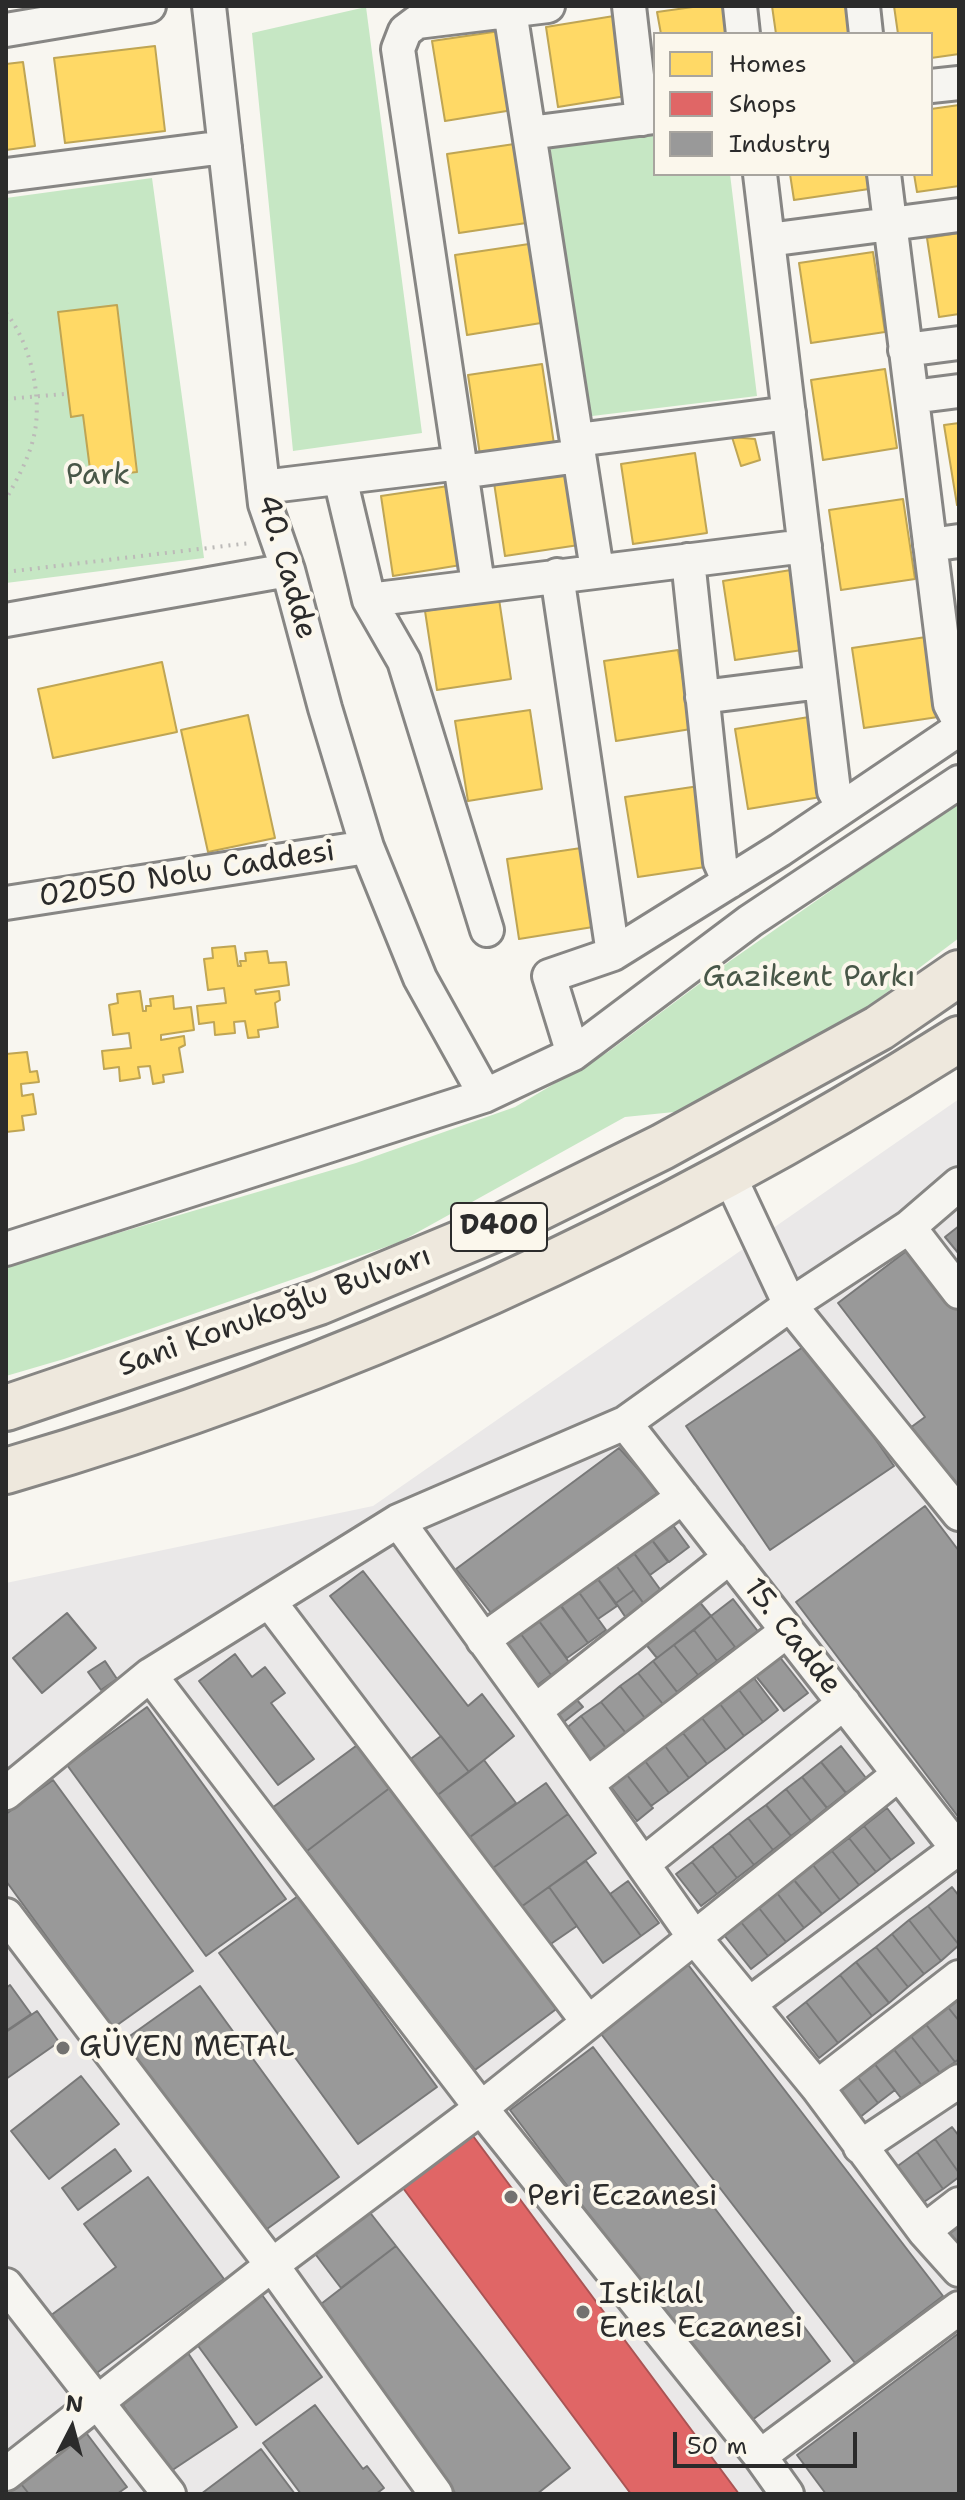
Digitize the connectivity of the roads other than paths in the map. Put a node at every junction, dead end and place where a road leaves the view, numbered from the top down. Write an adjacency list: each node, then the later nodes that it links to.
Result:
1 (149, 6): 8 (street)
2 (209, 6): 15 (street, 40. Cadde)
3 (548, 6): 7 (street)
4 (629, 6): 13 (street)
5 (740, 6): 9 (street)
6 (863, 6): 10 (street)
7 (510, 11): 14 (street); 28 (street)
8 (6, 30)
9 (743, 32)
10 (866, 32)
11 (959, 83): 12 (street)
12 (933, 86)
13 (649, 118): 14 (street)
14 (529, 133): 27 (street)
15 (225, 147): 16 (street); 30 (street, 40. Cadde)
16 (6, 175)
17 (760, 176): 21 (street)
18 (884, 176): 20 (street)
19 (959, 215): 20 (street)
20 (890, 224): 21 (street); 23 (street)
21 (768, 240): 26 (street)
22 (959, 343): 23 (street)
23 (905, 350): 25 (street)
24 (959, 391): 25 (street)
25 (912, 397): 31 (street)
26 (789, 413): 27 (street); 32 (street)
27 (578, 448): 28 (street); 35 (street)
28 (461, 468): 29 (street); 37 (street)
29 (340, 478): 30 (street); 38 (street)
30 (263, 487): 34 (street, 40. Cadde)
31 (944, 543): 42 (street)
32 (805, 546): 33 (street); 40 (street)
33 (688, 560): 35 (street); 41 (street)
34 (288, 570): 39 (street); 46 (street, 40. Cadde)
35 (597, 570): 36 (street)
36 (557, 575): 37 (street); 50 (street)
37 (478, 584): 38 (street)
38 (369, 600): 49 (street)
39 (6, 620)
40 (821, 682): 41 (street); 45 (street)
41 (702, 697): 47 (street)
42 (959, 721)
43 (959, 729): 45 (street)
44 (959, 782): 53 (street)
45 (843, 807): 47 (street)
46 (367, 847): 48 (street, 02050 Nolu Caddesi); 54 (street, 40. Cadde)
47 (729, 882): 50 (street)
48 (6, 903)
49 (487, 930)
50 (613, 954): 53 (street)
51 (959, 973): 61 (highway, Sani Konukoğlu Bulvarı / D400)
52 (959, 1039): 55 (highway, Sani Konukoğlu Bulvarı / D400)
53 (573, 1054): 54 (street)
54 (485, 1095): 58 (street)
55 (729, 1175): 60 (street); 63 (highway, Sani Konukoğlu Bulvarı / D400)
56 (959, 1184): 57 (street)
57 (909, 1227): 59 (street); 60 (street)
58 (6, 1249)
59 (959, 1292)
60 (790, 1305): 62 (street); 65 (street)
61 (6, 1408)
62 (625, 1423): 64 (street, 15. Cadde); 66 (street)
63 (7, 1471)
64 (683, 1497): 67 (street, 15. Cadde); 70 (street)
65 (959, 1514)
66 (398, 1521): 68 (street); 70 (street)
67 (730, 1557): 69 (street, 15. Cadde); 73 (street)
68 (269, 1601): 71 (street); 83 (street)
69 (787, 1631): 72 (street, 15. Cadde); 75 (street)
70 (483, 1640): 73 (street)
71 (150, 1675): 76 (street); 86 (street)
72 (844, 1703): 74 (street, 15. Cadde); 78 (street)
73 (535, 1711): 75 (street)
74 (899, 1774): 77 (street, 15. Cadde); 80 (street)
75 (587, 1784): 78 (street)
76 (6, 1793)
77 (958, 1850): 82 (street)
78 (643, 1864): 80 (street)
79 (6, 1915): 90 (street)
80 (694, 1937): 82 (street); 83 (street)
81 (959, 1977): 85 (street)
82 (749, 2004): 85 (street)
83 (588, 2022): 86 (street)
84 (959, 2081): 87 (street)
85 (817, 2087): 87 (street)
86 (481, 2108): 90 (street); 95 (street)
87 (860, 2147): 89 (street)
88 (959, 2204): 89 (street)
89 (924, 2231): 91 (street)
90 (272, 2265): 94 (street); 98 (street)
91 (959, 2270)
92 (6, 2285): 94 (street)
93 (959, 2308): 95 (street)
94 (97, 2400): 96 (street); 97 (street)
95 (760, 2456): 99 (street)
96 (6, 2474)
97 (169, 2494)
98 (436, 2494)
99 (787, 2494)

